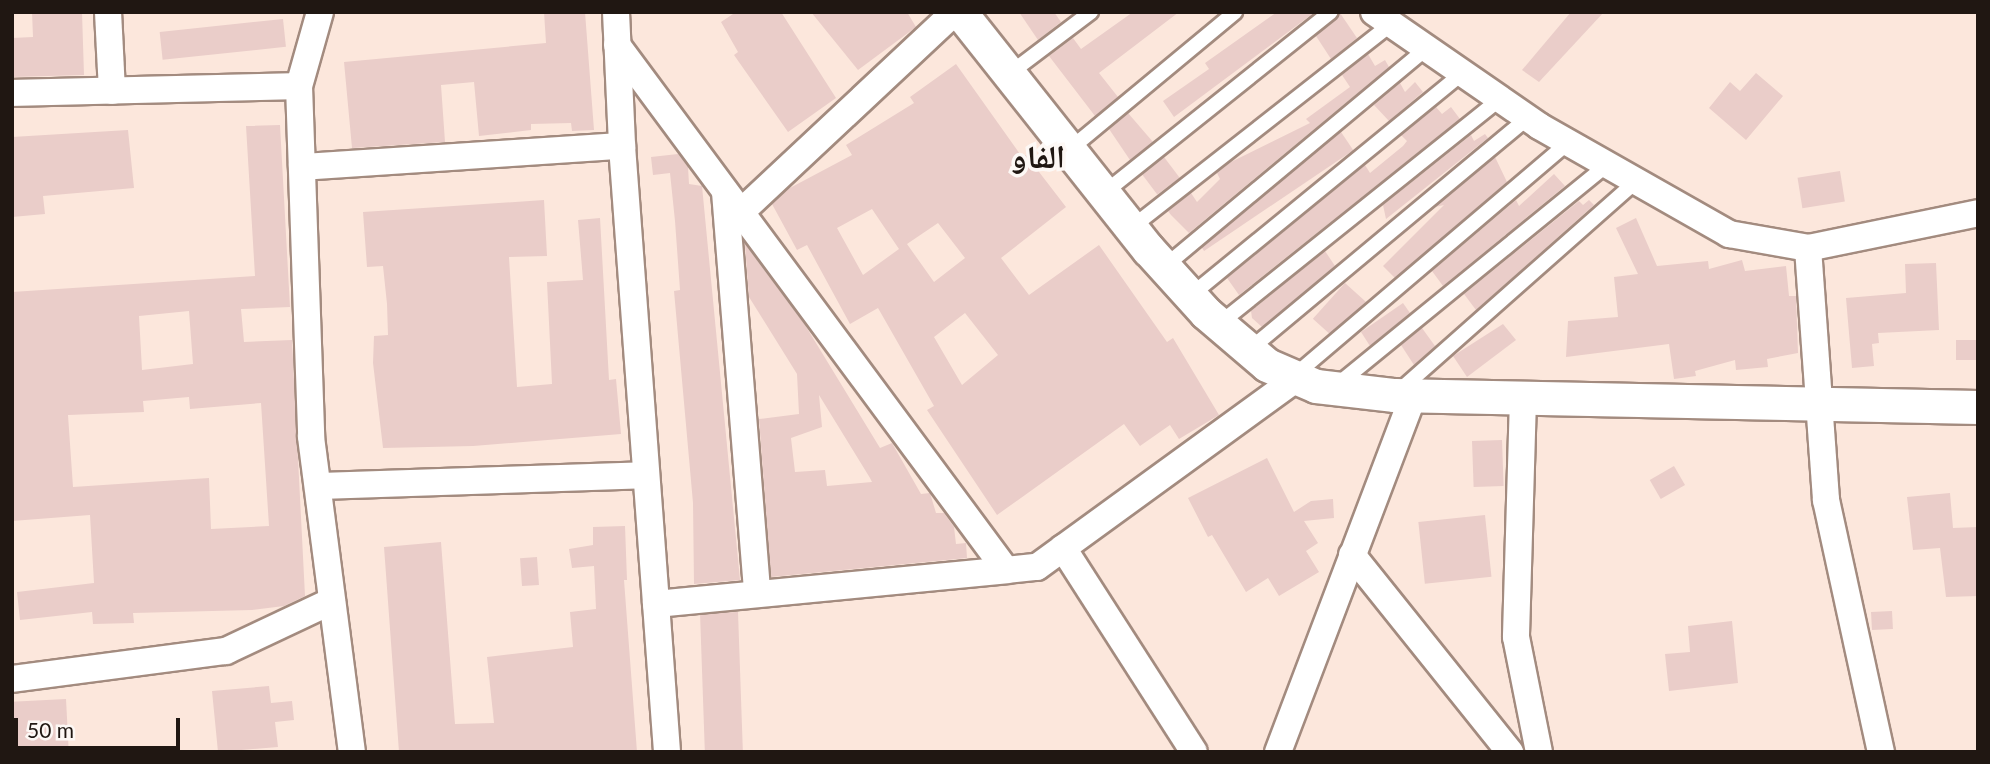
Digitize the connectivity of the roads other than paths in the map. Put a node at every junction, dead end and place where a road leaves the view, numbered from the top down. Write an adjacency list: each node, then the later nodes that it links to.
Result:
1 (108, 12): 14 (street)
2 (320, 12): 13 (street)
3 (616, 12): 9 (street)
4 (957, 12): 12 (street); 26 (street)
5 (1090, 12): 12 (lane)
6 (1235, 12): 20 (lane)
7 (1331, 12): 25 (lane)
8 (1383, 18): 10 (street); 28 (lane)
9 (617, 45): 19 (street); 24 (street)
10 (1427, 48): 11 (street); 30 (lane)
11 (1462, 73): 16 (street); 31 (lane)
12 (1009, 74): 20 (street)
13 (299, 86): 14 (street); 22 (street)
14 (112, 91): 15 (street)
15 (12, 93)
16 (1500, 99): 17 (street); 32 (lane)
17 (1527, 118): 18 (street); 33 (lane)
18 (1568, 143): 21 (street); 34 (lane)
19 (622, 146): 22 (street); 40 (street)
20 (1069, 150): 25 (street)
21 (1607, 165): 23 (street); 35 (lane)
22 (302, 167): 41 (street)
23 (1636, 181): 29 (street); 36 (lane)
24 (725, 190): 26 (street); 45 (street)
25 (1104, 193): 28 (street)
26 (741, 212): 44 (street)
27 (1978, 213): 29 (street)
28 (1131, 228): 30 (street)
29 (1808, 248): 38 (street)
30 (1164, 267): 31 (street)
31 (1191, 296): 32 (street)
32 (1219, 324): 33 (street)
33 (1249, 350): 34 (street)
34 (1295, 377): 35 (street); 42 (street)
35 (1333, 388): 36 (street)
36 (1403, 395): 37 (street); 43 (street)
37 (1523, 399): 38 (street); 54 (street)
38 (1822, 405): 39 (street); 55 (street)
39 (1978, 407)
40 (646, 475): 41 (street); 47 (street)
41 (318, 486): 46 (street)
42 (1063, 548): 44 (street); 51 (street)
43 (1352, 555): 52 (street); 53 (street)
44 (1006, 570): 45 (street)
45 (757, 594): 47 (street)
46 (332, 601): 48 (street); 49 (street)
47 (656, 604): 50 (street)
48 (12, 679)
49 (352, 752)
50 (667, 752)
51 (1194, 752)
52 (1278, 752)
53 (1510, 752)
54 (1539, 752)
55 (1881, 752)

